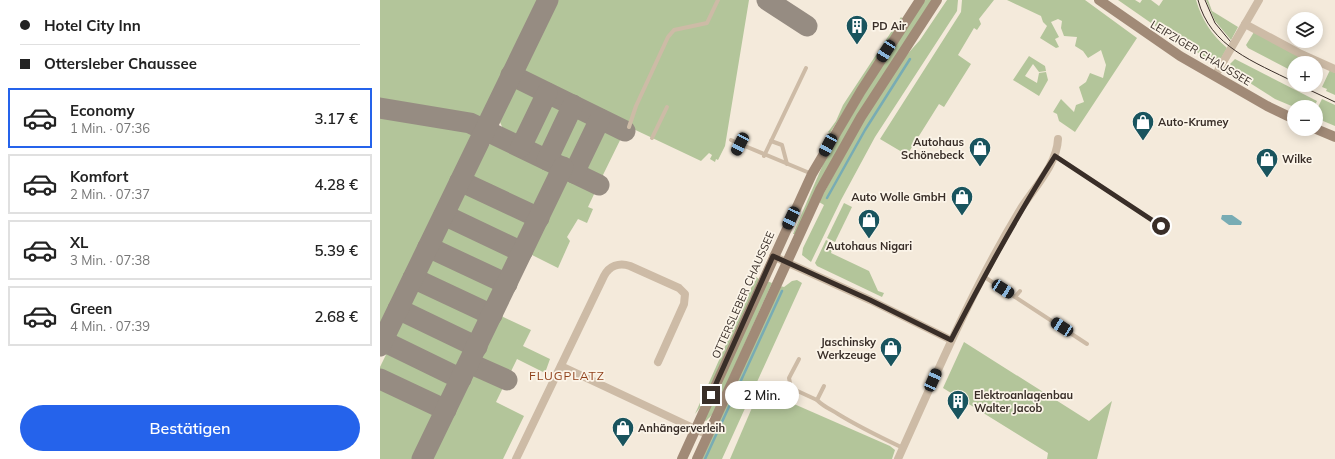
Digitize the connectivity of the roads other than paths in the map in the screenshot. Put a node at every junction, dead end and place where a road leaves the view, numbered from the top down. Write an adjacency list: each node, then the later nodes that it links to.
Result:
1 (718, 0): 12 (lane)
2 (920, 0): 24 (main road, OTTERSLEBER CHAUSSEE)
3 (937, 0): 27 (main road)
4 (1099, 0): 9 (main road, LEIPZIGER CHAUSSEE)
5 (1259, 0): 6 (street)
6 (1245, 24): 8 (street); 9 (street)
7 (806, 68): 18 (lane)
8 (1335, 69)
9 (1215, 76): 11 (main road, LEIPZIGER CHAUSSEE)
10 (667, 107): 15 (lane)
11 (1287, 116)
12 (629, 127)
13 (1323, 132): 14 (main road)
14 (1335, 137)
15 (652, 138)
16 (1058, 139): 22 (street)
17 (731, 140): 19 (lane)
18 (771, 140): 21 (lane); 23 (lane)
19 (740, 144): 20 (lane); 21 (lane)
20 (736, 152)
21 (764, 156): 23 (lane)
22 (1055, 156): 25 (lane); 28 (street)
23 (788, 164): 24 (lane)
24 (812, 174): 26 (main road, OTTERSLEBER CHAUSSEE)
25 (1161, 226)
26 (773, 256): 27 (street); 38 (main road, OTTERSLEBER CHAUSSEE)
27 (786, 262): 31 (street); 39 (main road)
28 (983, 276): 30 (lane); 31 (street)
29 (1020, 291): 30 (lane)
30 (1016, 297): 32 (lane)
31 (951, 340): 40 (street)
32 (1087, 344)
33 (799, 359): 37 (lane)
34 (658, 362): 35 (street)
35 (561, 366): 38 (street); 41 (street)
36 (824, 386): 37 (lane)
37 (817, 400): 40 (lane)
38 (696, 429): 39 (street); 42 (main road, OTTERSLEBER CHAUSSEE)
39 (708, 435): 43 (main road)
40 (903, 448): 44 (street)
41 (516, 459)
42 (682, 459)
43 (697, 459)
44 (898, 459)

